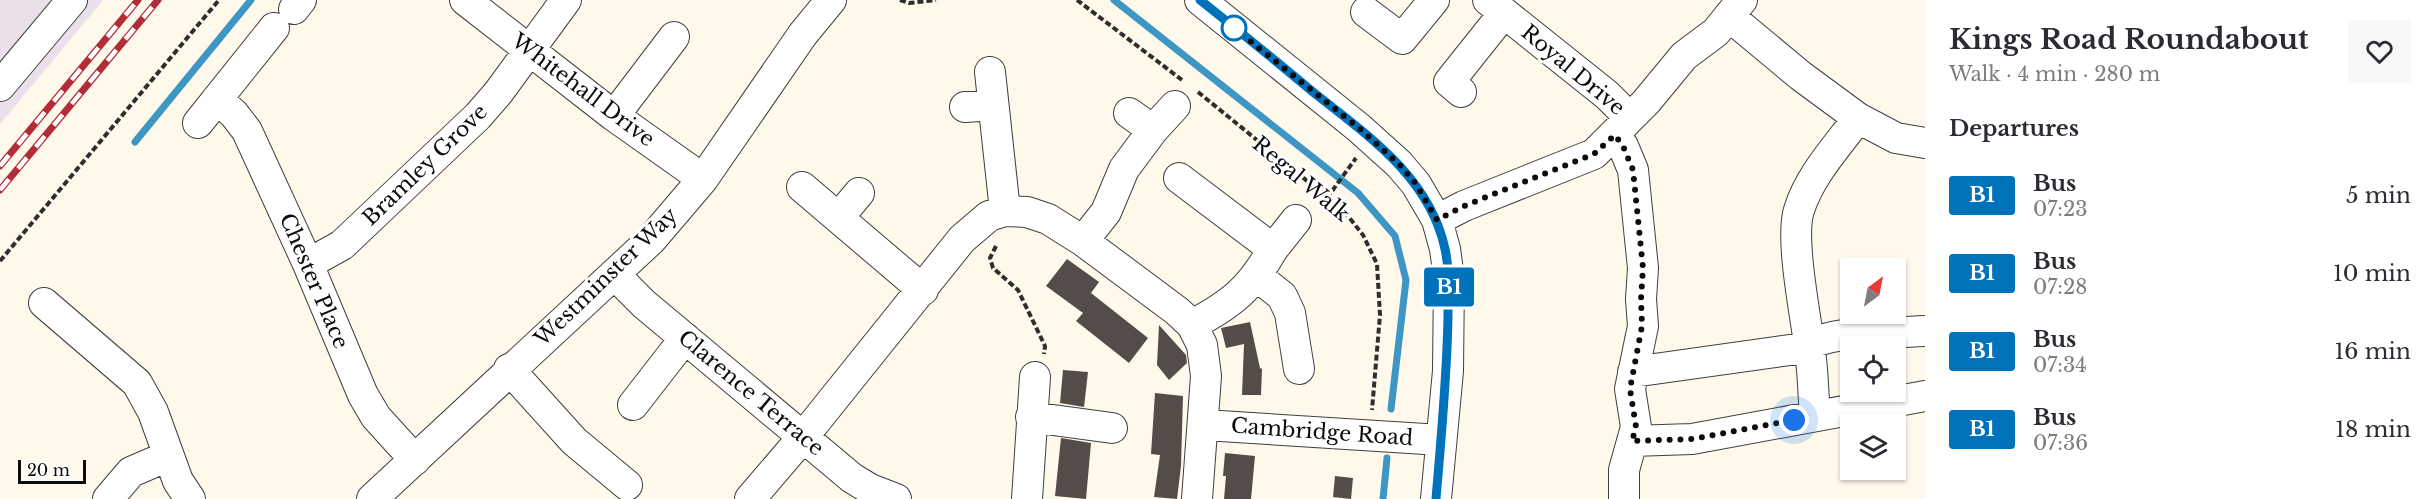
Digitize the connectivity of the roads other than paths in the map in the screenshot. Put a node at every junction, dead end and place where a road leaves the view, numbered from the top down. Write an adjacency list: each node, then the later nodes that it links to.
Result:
1 (72, 0): 14 (street)
2 (465, 0): 12 (street, Whitehall Drive)
3 (566, 0): 12 (street, Bramley Grove)
4 (831, 0): 24 (street, Westminster Way)
5 (1200, 0): 30 (street)
6 (1434, 0): 10 (street)
7 (1496, 6): 15 (street); 21 (street, Royal Drive)
8 (1736, 8): 19 (street); 21 (street)
9 (290, 12): 16 (street)
10 (1366, 12)
11 (674, 37): 18 (street)
12 (529, 51): 18 (street, Whitehall Drive); 33 (street, Bramley Grove)
13 (990, 72): 27 (street)
14 (0, 86)
15 (1461, 92)
16 (217, 99): 20 (street); 33 (street, Chester Place)
17 (1175, 106): 31 (street)
18 (614, 116): 24 (street, Whitehall Drive)
19 (1858, 118): 22 (street); 41 (street)
20 (198, 123)
21 (1623, 127): 30 (street); 44 (street, Royal Drive)
22 (1925, 143)
23 (1179, 178): 32 (street)
24 (703, 179): 34 (street, Westminster Way)
25 (802, 188): 28 (street)
26 (859, 193): 28 (street)
27 (1005, 211): 31 (street); 36 (street)
28 (839, 218): 36 (street)
29 (1296, 220): 32 (street, Regal Walk)
30 (1437, 220): 53 (street)
31 (1083, 241): 38 (street)
32 (1273, 249): 35 (street, Regal Walk)
33 (308, 264): 56 (street, Chester Place)
34 (614, 274): 40 (street, Clarence Terrace); 42 (street, Westminster Way)
35 (1257, 276): 38 (street, Regal Walk); 43 (street)
36 (923, 290): 52 (street)
37 (44, 303): 55 (street)
38 (1192, 325): 50 (street)
39 (1925, 331): 41 (street)
40 (685, 338): 47 (street); 52 (street, Clarence Terrace)
41 (1809, 343): 44 (street); 48 (street)
42 (509, 369): 56 (street, Westminster Way); 57 (street)
43 (1299, 369)
44 (1633, 372): 54 (street, Royal Drive)
45 (1035, 377): 49 (street)
46 (1925, 396): 48 (street)
47 (633, 405)
48 (1815, 416): 54 (street)
49 (1031, 417): 51 (street); 63 (street)
50 (1204, 425): 53 (street, Cambridge Road); 64 (street)
51 (1112, 428)
52 (803, 437): 61 (street); 62 (street, Clarence Terrace)
53 (1441, 440): 65 (street)
54 (1632, 441): 66 (street, Royal Drive)
55 (168, 456): 58 (street); 59 (street)
56 (415, 460): 60 (street, Westminster Way)
57 (627, 484)
58 (108, 499)
59 (190, 499)
60 (372, 499)
61 (750, 499)
62 (896, 499)
63 (1027, 499)
64 (1197, 499)
65 (1436, 499)
66 (1624, 499)

